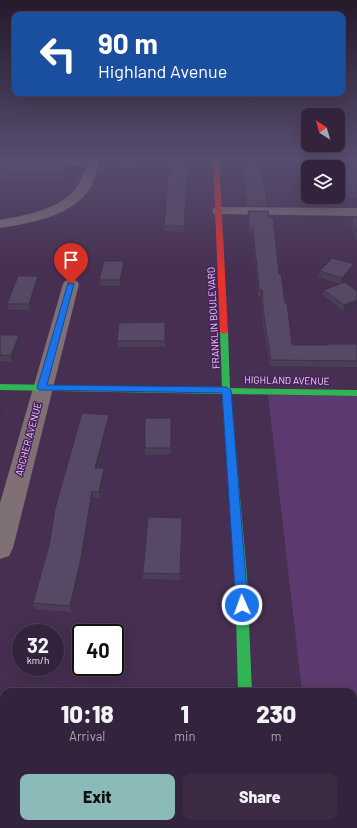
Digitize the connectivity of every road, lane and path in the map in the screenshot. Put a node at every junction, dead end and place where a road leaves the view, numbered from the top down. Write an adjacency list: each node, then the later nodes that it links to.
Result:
1 (73, 197): 5 (street)
2 (218, 197): 3 (street, FRANKLIN BOULEVARD)
3 (219, 211): 4 (street); 9 (street, FRANKLIN BOULEVARD)
4 (357, 212)
5 (0, 224)
6 (71, 284): 8 (street, ARCHER AVENUE)
7 (0, 387): 8 (street, HIGHLAND AVENUE)
8 (42, 388): 9 (street, HIGHLAND AVENUE); 11 (street, ARCHER AVENUE)
9 (226, 390): 10 (street, HIGHLAND AVENUE); 12 (street, FRANKLIN BOULEVARD)
10 (357, 393)
11 (0, 548)
12 (245, 688)

